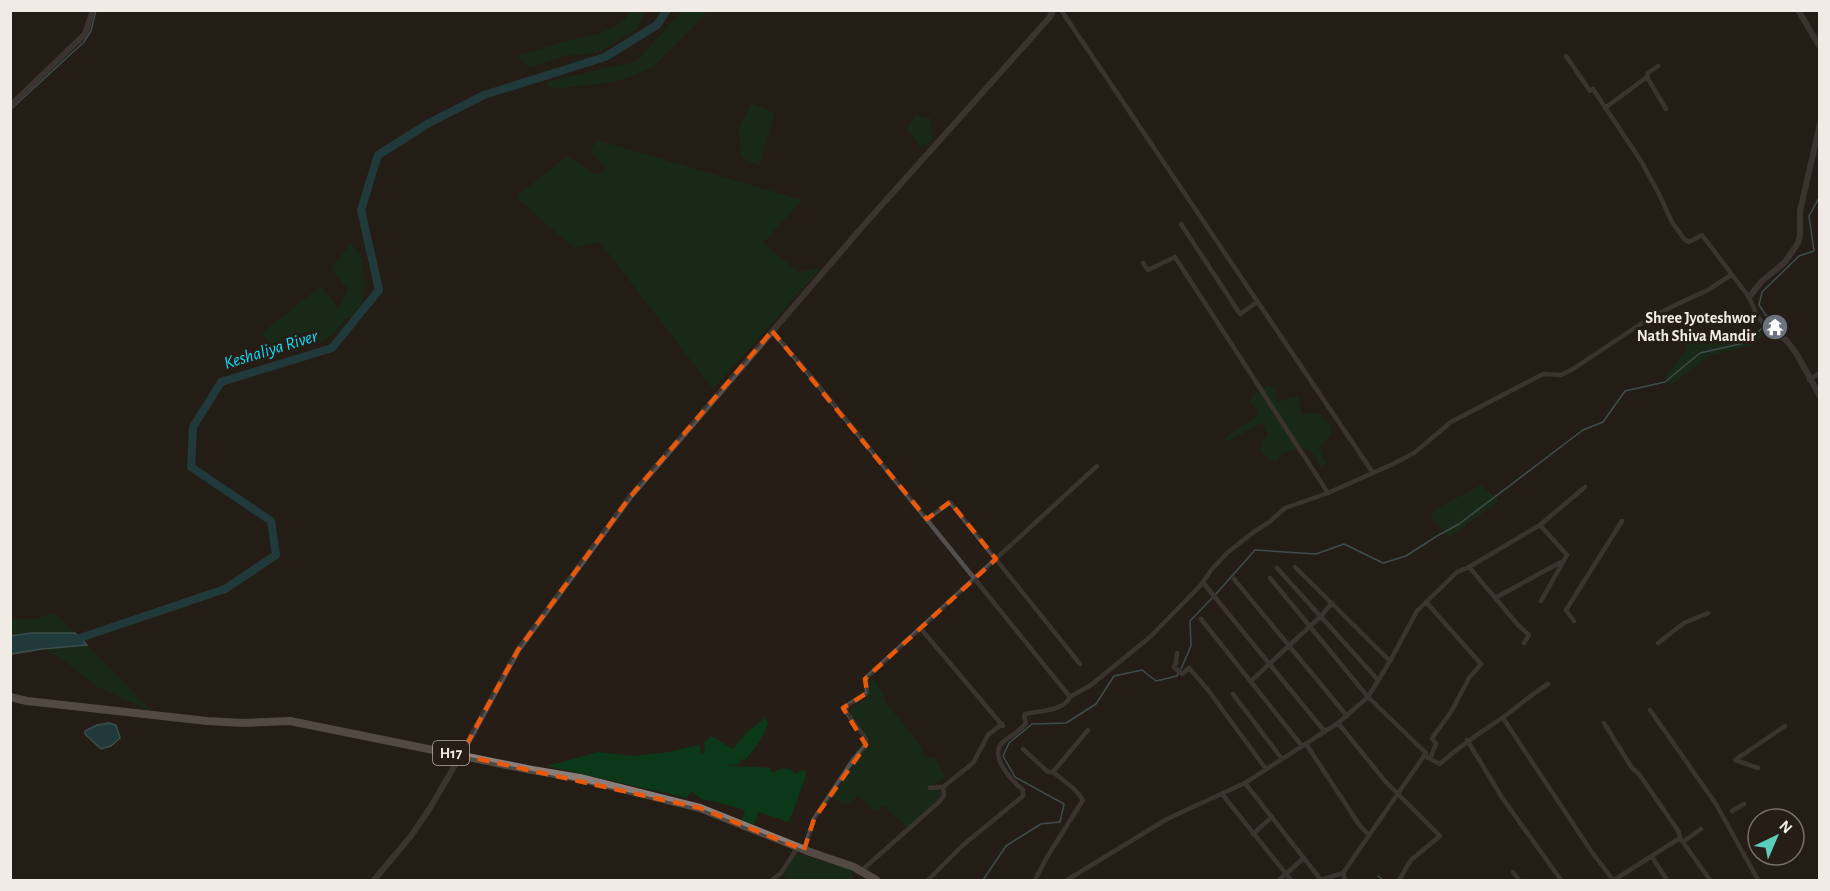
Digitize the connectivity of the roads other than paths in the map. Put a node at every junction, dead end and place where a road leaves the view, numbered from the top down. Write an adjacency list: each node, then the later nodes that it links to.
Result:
1 (93, 10): 9 (street)
2 (1053, 10): 20 (street)
3 (1061, 10): 18 (street)
4 (1797, 10): 5 (street)
5 (1820, 47)
6 (1566, 56): 10 (street)
7 (1658, 66): 8 (street)
8 (1647, 77): 10 (street); 11 (street)
9 (10, 106)
10 (1605, 108): 16 (street)
11 (1666, 108)
12 (1820, 124): 13 (street)
13 (1819, 133): 17 (street)
14 (1180, 224): 18 (street)
15 (1143, 262): 27 (street)
16 (1731, 275): 17 (street); 25 (street)
17 (1749, 297): 19 (street)
18 (1257, 302): 25 (street)
19 (1765, 326): 22 (street)
20 (772, 330): 28 (street); 75 (street)
21 (1820, 373): 22 (street)
22 (1809, 380): 23 (street)
23 (1820, 396)
24 (1097, 466): 31 (street)
25 (1373, 473): 27 (street)
26 (1585, 487): 30 (street)
27 (1328, 493): 62 (street)
28 (927, 519): 31 (street); 37 (street)
29 (1622, 521): 47 (street)
30 (1540, 525): 32 (street); 34 (street)
31 (996, 559): 37 (street); 55 (street)
32 (1563, 562): 40 (street); 41 (street)
33 (1295, 567): 43 (street)
34 (1469, 567): 40 (street); 42 (street)
35 (1277, 568): 45 (street)
36 (1270, 578): 48 (street)
37 (975, 579): 49 (street); 62 (street)
38 (1234, 579): 52 (street)
39 (1205, 585): 56 (street)
40 (1494, 598): 50 (street)
41 (1541, 601)
42 (1426, 602): 54 (street); 76 (street)
43 (1332, 603): 45 (street); 54 (street)
44 (1708, 613): 51 (street)
45 (1321, 616): 48 (street); 57 (street)
46 (1202, 619): 58 (street)
47 (1575, 621)
48 (1309, 627): 52 (street); 63 (street)
49 (921, 629): 82 (street); 93 (street)
50 (1524, 643)
51 (1658, 643)
52 (1289, 645): 56 (street); 65 (street)
53 (1177, 653): 79 (street)
54 (1390, 661): 57 (street)
55 (1080, 664)
56 (1269, 664): 58 (street); 71 (street)
57 (1378, 680): 63 (street)
58 (1251, 681): 73 (street)
59 (1548, 684): 66 (street)
60 (1233, 694): 77 (street)
61 (10, 697): 75 (main road, H17)
62 (1070, 697): 103 (street)
63 (1368, 697): 65 (street); 76 (street)
64 (1650, 710): 116 (street)
65 (1347, 716): 67 (street)
66 (1503, 718): 72 (street); 113 (street)
67 (1338, 723): 71 (street); 85 (street)
68 (1604, 723): 92 (street)
69 (1785, 726): 78 (street)
70 (1088, 730): 80 (street)
71 (1324, 732): 73 (street)
72 (1467, 741): 76 (street); 112 (street)
73 (1304, 745): 77 (street); 91 (street)
74 (1023, 748): 80 (street)
75 (461, 755): 93 (main road, H17); 100 (street)
76 (1426, 757): 85 (street)
77 (1282, 759): 79 (street)
78 (1758, 768)
79 (1266, 769): 81 (street)
80 (1053, 772): 104 (street)
81 (1245, 783): 84 (street); 88 (street)
82 (943, 787): 83 (street); 96 (street)
83 (930, 788)
84 (1222, 794): 90 (street); 105 (street)
85 (1397, 794): 91 (street); 110 (street)
86 (1744, 804): 87 (street)
87 (1731, 812)
88 (1272, 818): 90 (street); 95 (street)
89 (1701, 829): 92 (street)
90 (1253, 834): 99 (street)
91 (1369, 835): 98 (street)
92 (1682, 840): 94 (street); 115 (street)
93 (801, 849): 96 (main road, H17); 101 (street)
94 (1652, 857): 113 (street); 114 (street)
95 (1304, 858): 99 (street); 108 (street)
96 (861, 871): 102 (main road, H17)
97 (1513, 872): 111 (street)
98 (1342, 873): 108 (street); 109 (street)
99 (1286, 875): 106 (street); 107 (street)
100 (374, 880)
101 (772, 880)
102 (876, 880)
103 (928, 880)
104 (1035, 880)
105 (1067, 880)
106 (1279, 880)
107 (1291, 880)
108 (1321, 880)
109 (1345, 880)
110 (1399, 880)
111 (1519, 880)
112 (1561, 880)
113 (1613, 880)
114 (1668, 880)
115 (1710, 880)
116 (1758, 880)

